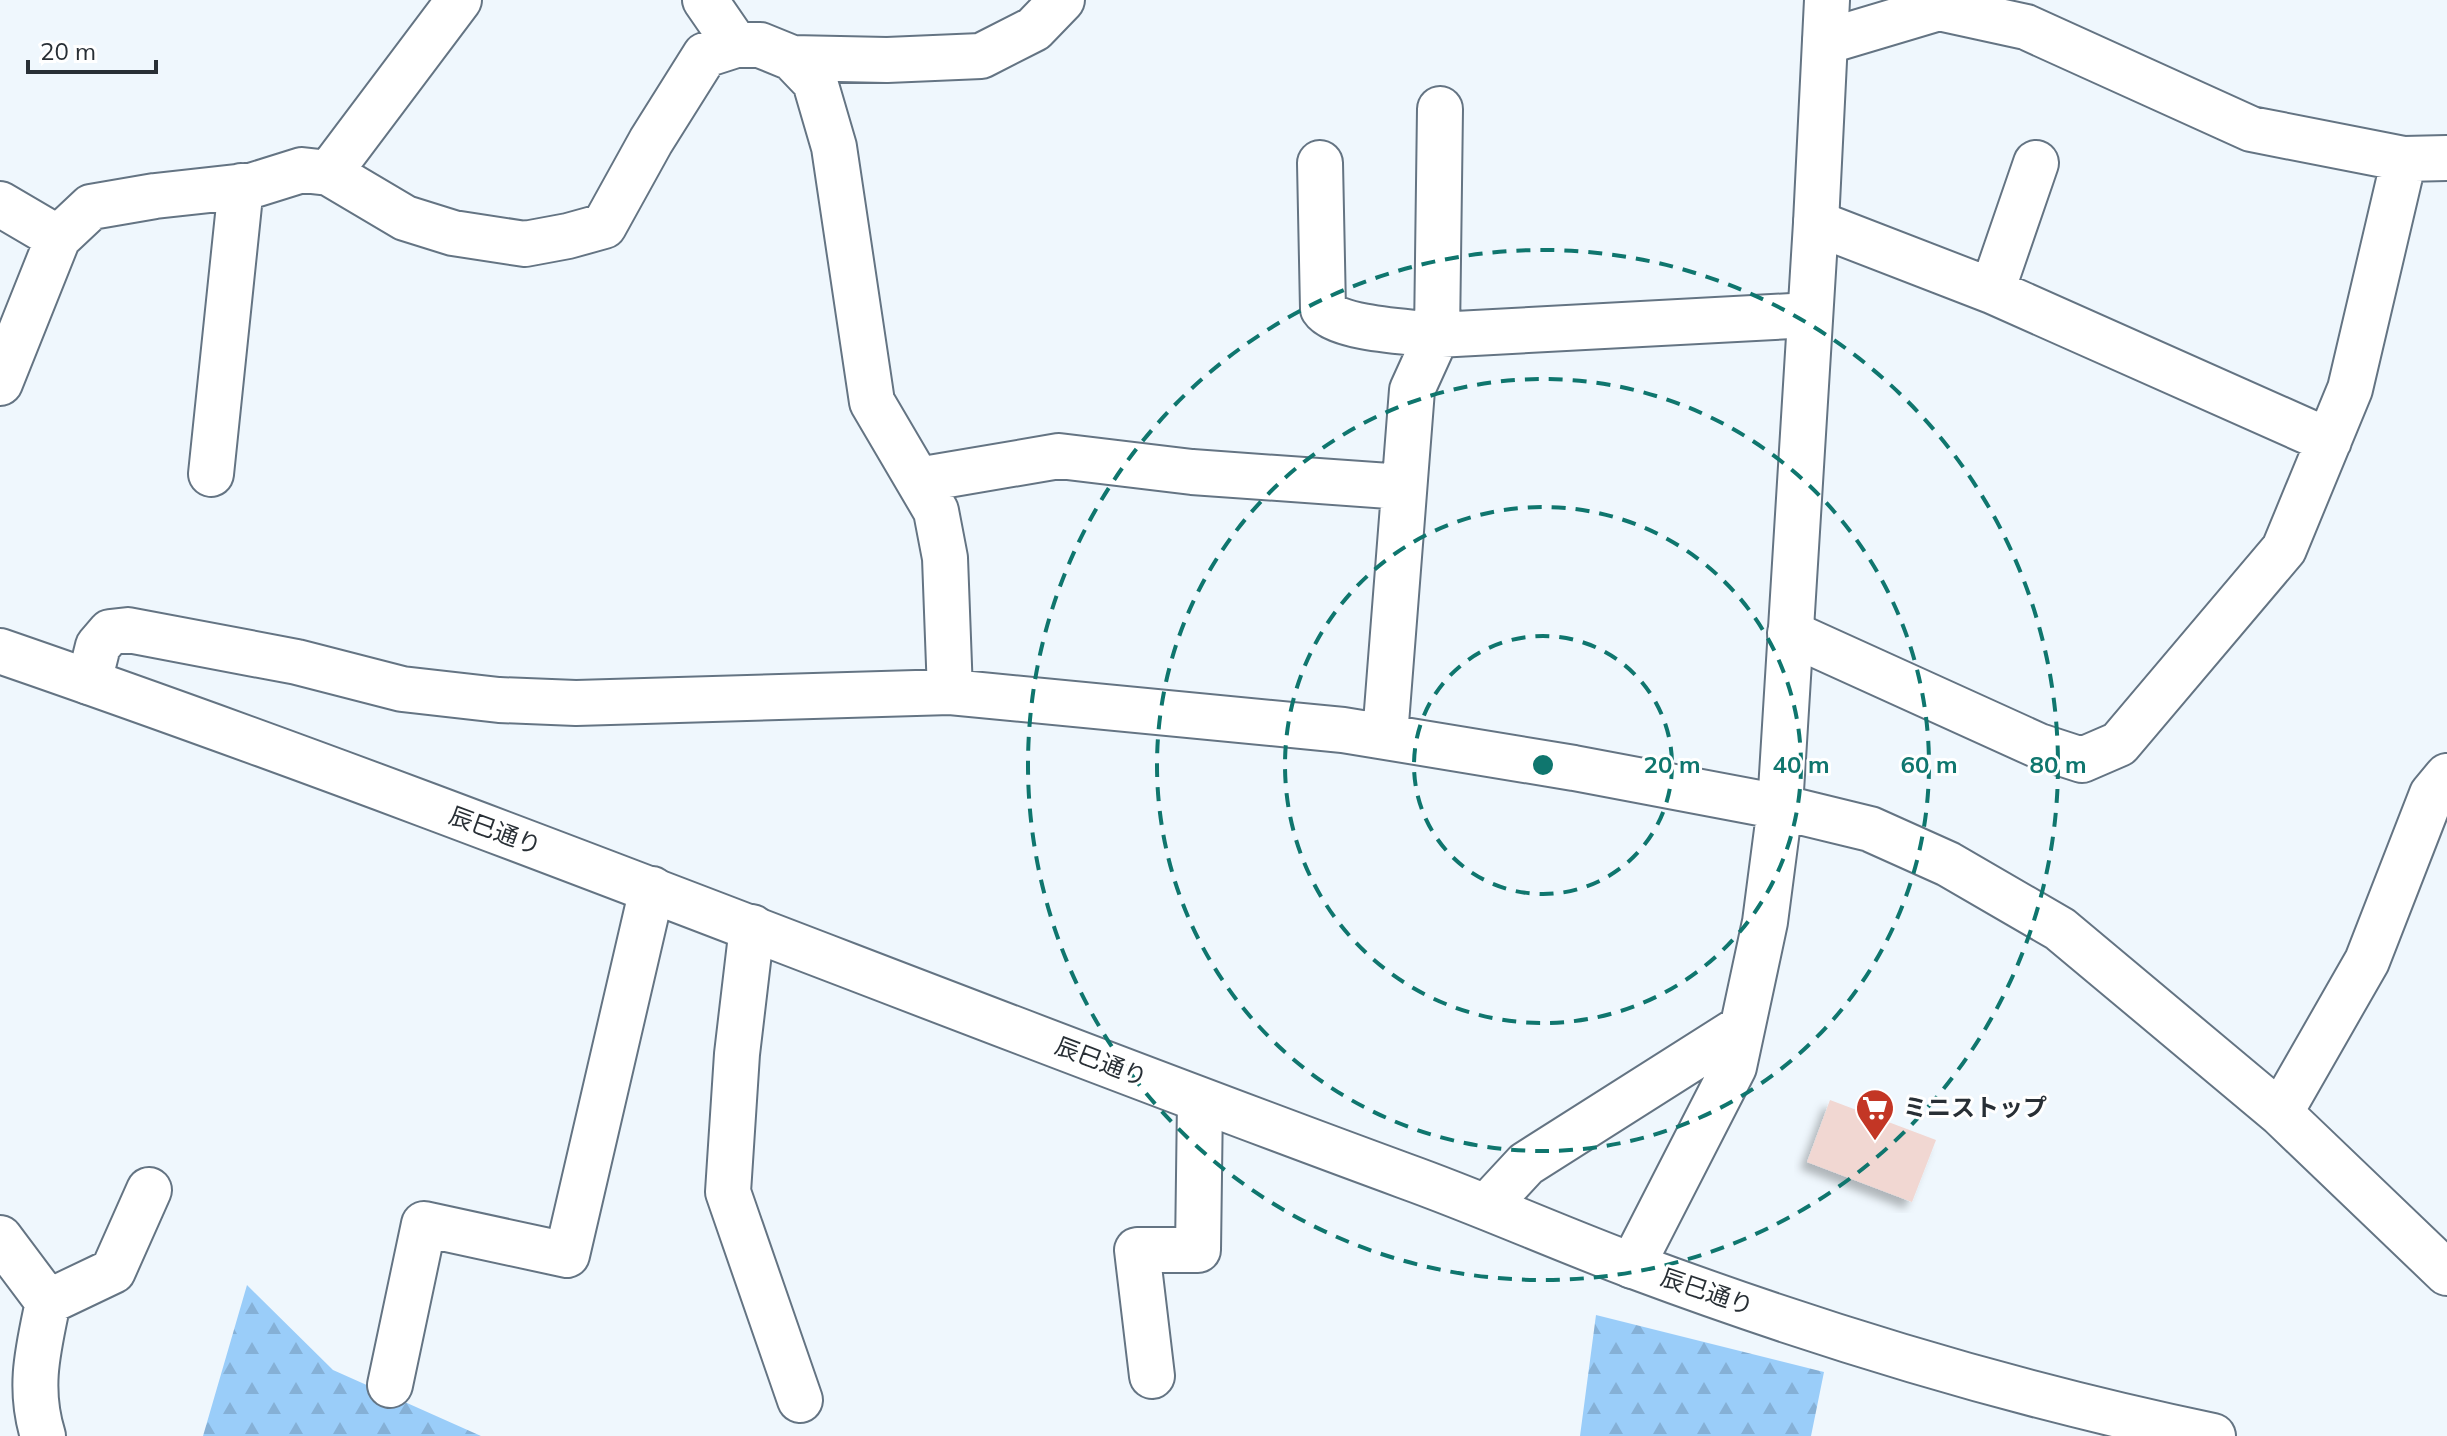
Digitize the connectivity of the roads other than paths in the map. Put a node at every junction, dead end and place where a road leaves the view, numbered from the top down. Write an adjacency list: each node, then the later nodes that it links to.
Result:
1 (459, 0): 12 (street)
2 (705, 0): 5 (street)
3 (1062, 0): 6 (street)
4 (1826, 21): 9 (street); 15 (street)
5 (736, 45): 6 (street); 12 (street)
6 (792, 58): 23 (street)
7 (1440, 109): 19 (street)
8 (2447, 158): 9 (street)
9 (2404, 159): 21 (street)
10 (1320, 163): 19 (street)
11 (2036, 163): 17 (street)
12 (329, 173): 13 (street)
13 (241, 186): 16 (street); 22 (street)
14 (0, 204): 16 (street)
15 (1816, 223): 17 (street); 18 (street)
16 (58, 238): 20 (street)
17 (1992, 291): 21 (street)
18 (1810, 315): 19 (street); 25 (street)
19 (1437, 335): 24 (street)
20 (0, 383)
21 (2329, 441): 25 (street)
22 (211, 474)
23 (918, 480): 24 (street); 28 (street)
24 (1403, 487): 29 (street)
25 (1790, 633): 31 (street)
26 (0, 651): 27 (street, 辰巳通り)
27 (89, 682): 28 (street); 32 (street, 辰巳通り)
28 (950, 692): 29 (street)
29 (1385, 736): 31 (street)
30 (2447, 776): 36 (street)
31 (1780, 807): 34 (street); 36 (street)
32 (652, 889): 33 (street, 辰巳通り); 44 (street)
33 (752, 927): 35 (street, 辰巳通り); 45 (street)
34 (1742, 1027): 38 (street); 40 (street)
35 (1200, 1101): 38 (street, 辰巳通り); 43 (street)
36 (2280, 1113): 41 (street)
37 (149, 1190): 42 (street)
38 (1487, 1206): 40 (street, 辰巳通り)
39 (0, 1238): 42 (street)
40 (1632, 1266): 47 (street, 辰巳通り)
41 (2447, 1273)
42 (48, 1302): 46 (street)
43 (1152, 1376)
44 (390, 1385)
45 (800, 1400)
46 (43, 1436)
47 (2213, 1436)

